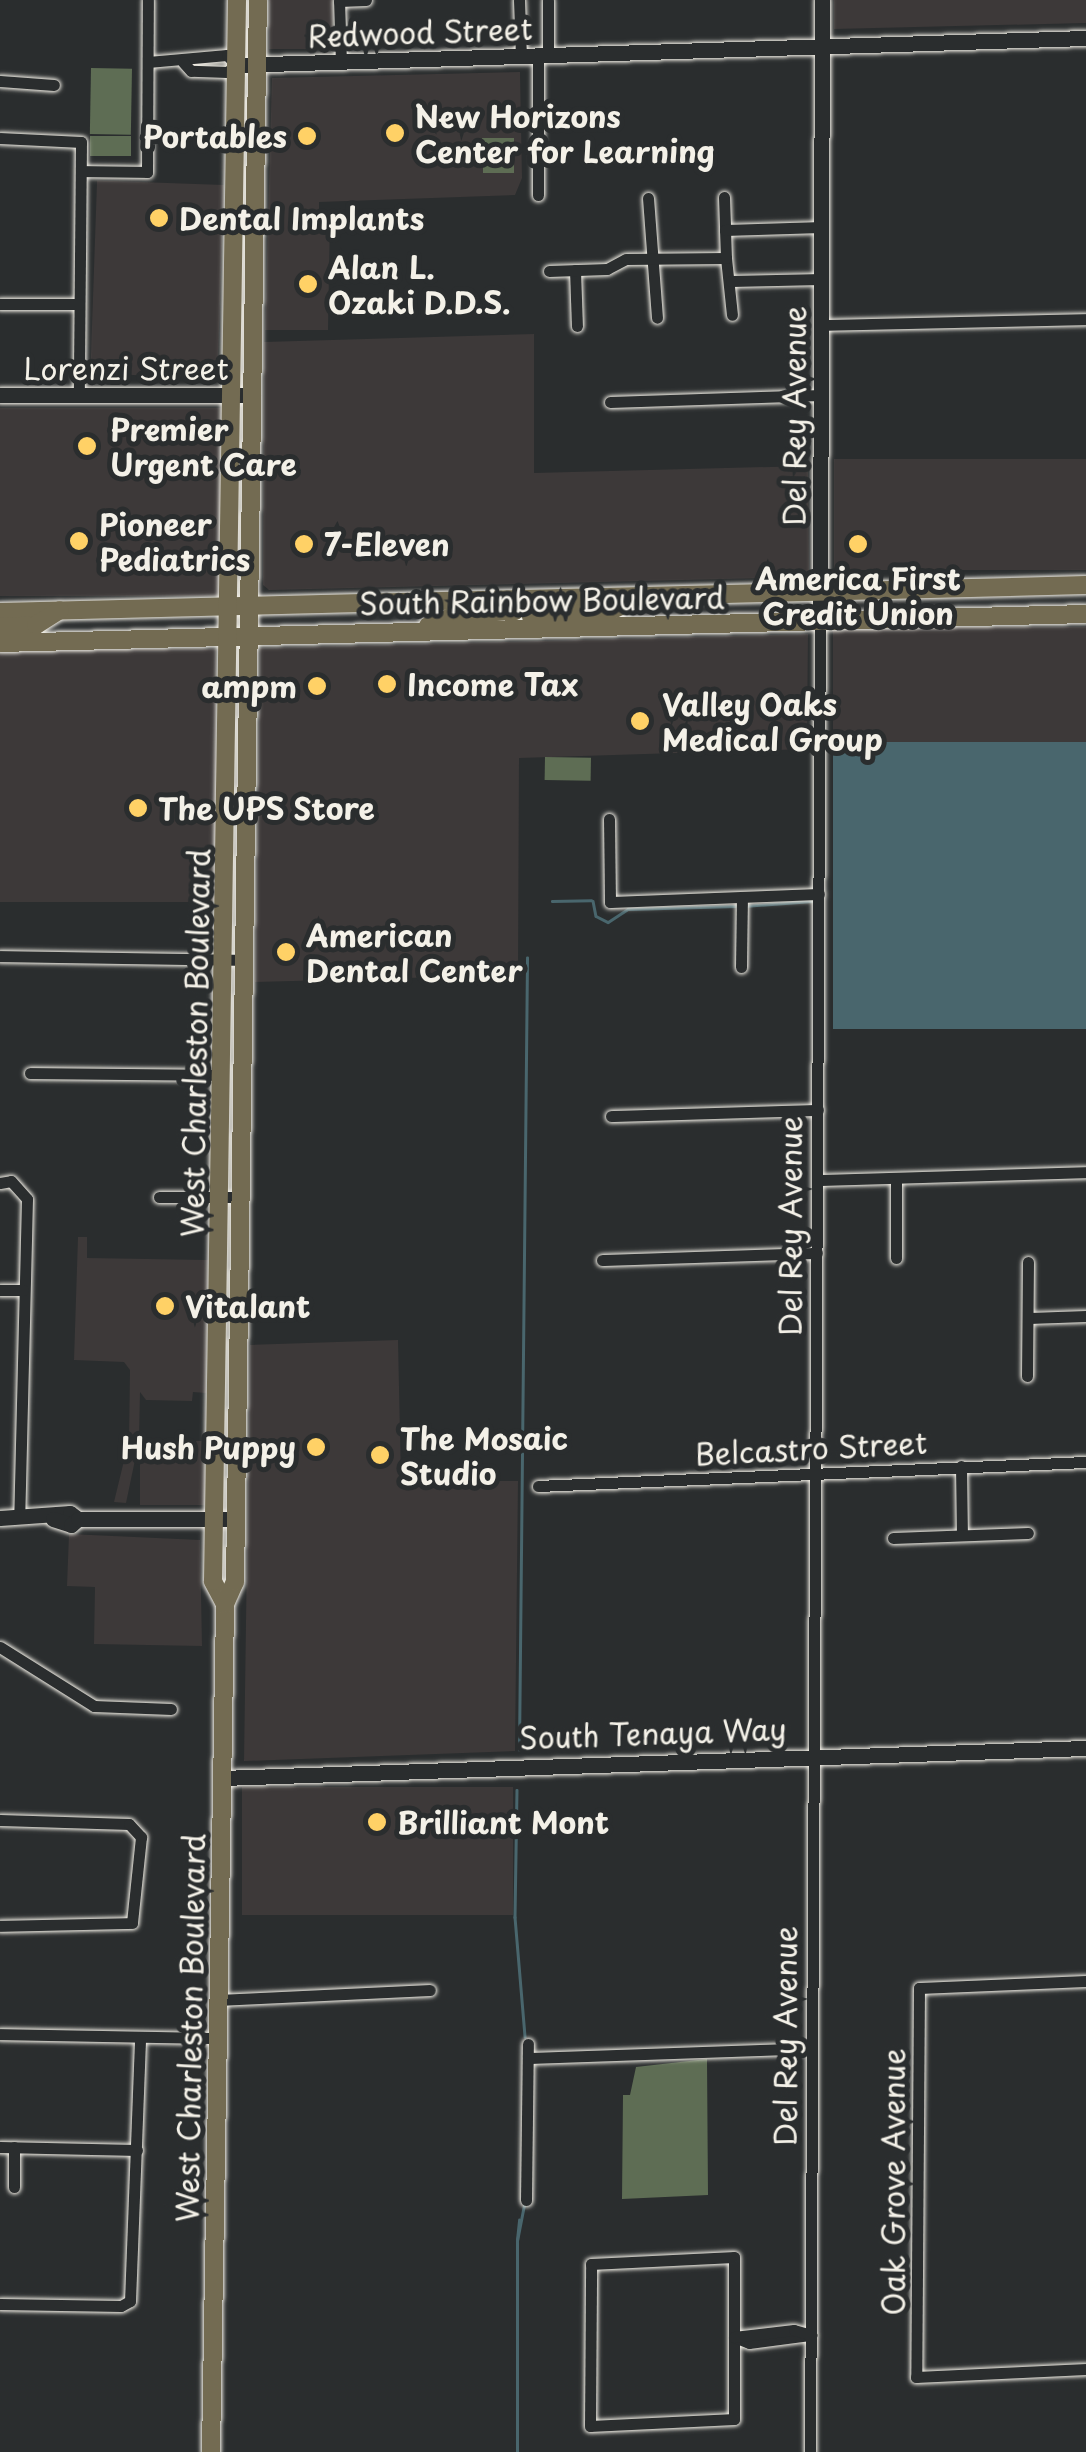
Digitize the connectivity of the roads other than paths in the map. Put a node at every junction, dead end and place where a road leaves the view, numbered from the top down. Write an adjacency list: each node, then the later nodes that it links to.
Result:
1 (148, 0): 12 (street)
2 (237, 0): 14 (main road, West Charleston Boulevard)
3 (258, 0): 15 (main road, West Charleston Boulevard)
4 (366, 0): 13 (street)
5 (519, 0): 11 (street)
6 (548, 0): 10 (street)
7 (822, 0): 9 (street, Del Rey Avenue)
8 (1086, 38): 9 (street, Redwood Street)
9 (822, 44): 10 (street, Redwood Street); 23 (street, Del Rey Avenue)
10 (544, 55): 11 (street, Redwood Street); 20 (street)
11 (521, 56): 13 (street, Redwood Street)
12 (148, 62): 14 (street); 19 (street)
13 (341, 63): 15 (street, Redwood Street)
14 (236, 64): 15 (street, Redwood Street); 40 (main road, West Charleston Boulevard)
15 (257, 64): 41 (main road, West Charleston Boulevard)
16 (0, 81): 17 (street)
17 (54, 86)
18 (0, 138): 19 (street)
19 (80, 171): 32 (street)
20 (538, 195)
21 (724, 197): 24 (street)
22 (648, 198): 26 (street)
23 (822, 227): 24 (street); 29 (street, Del Rey Avenue)
24 (726, 230): 25 (street)
25 (726, 258): 26 (street); 30 (street)
26 (655, 259): 27 (street); 34 (street)
27 (574, 270): 28 (street); 37 (street)
28 (549, 272)
29 (822, 279): 30 (street); 36 (street, Del Rey Avenue)
30 (731, 281): 33 (street)
31 (0, 304): 32 (street)
32 (80, 304): 39 (street)
33 (732, 316)
34 (657, 318)
35 (1086, 319): 36 (street)
36 (822, 325): 42 (street, Del Rey Avenue)
37 (577, 326)
38 (0, 395): 39 (street, Lorenzi Street)
39 (78, 395): 40 (street, Lorenzi Street)
40 (232, 395): 41 (street, Lorenzi Street); 49 (main road, West Charleston Boulevard)
41 (253, 395): 48 (main road, West Charleston Boulevard)
42 (822, 395): 43 (street); 45 (street, Del Rey Avenue)
43 (610, 402)
44 (1086, 585): 45 (main road, South Rainbow Boulevard)
45 (820, 592): 46 (main road, South Rainbow Boulevard); 53 (street, Del Rey Avenue)
46 (642, 596): 47 (main road, South Rainbow Boulevard); 55 (main road)
47 (520, 599): 48 (main road, South Rainbow Boulevard); 56 (main road)
48 (251, 605): 49 (main road, South Rainbow Boulevard); 57 (main road, West Charleston Boulevard)
49 (229, 606): 50 (main road, South Rainbow Boulevard); 58 (main road, West Charleston Boulevard)
50 (60, 610): 51 (main road, South Rainbow Boulevard); 54 (main road)
51 (0, 612)
52 (1086, 614): 53 (main road, South Rainbow Boulevard)
53 (820, 621): 55 (main road, South Rainbow Boulevard); 61 (street, Del Rey Avenue)
54 (0, 627)
55 (514, 629): 56 (main road, South Rainbow Boulevard)
56 (414, 631): 57 (main road, South Rainbow Boulevard)
57 (251, 635): 58 (main road, South Rainbow Boulevard); 65 (main road, West Charleston Boulevard)
58 (228, 636): 59 (main road, South Rainbow Boulevard); 64 (main road, West Charleston Boulevard)
59 (0, 642)
60 (610, 819): 62 (street)
61 (819, 894): 62 (street); 69 (street, Del Rey Avenue)
62 (742, 897): 66 (street)
63 (0, 956): 64 (street)
64 (224, 959): 65 (street); 68 (main road, West Charleston Boulevard)
65 (244, 960): 75 (main road, West Charleston Boulevard)
66 (741, 967)
67 (30, 1073): 68 (street)
68 (222, 1075): 77 (main road, West Charleston Boulevard)
69 (818, 1110): 70 (street); 73 (street, Del Rey Avenue)
70 (610, 1116)
71 (1086, 1172): 72 (street)
72 (896, 1178): 73 (street); 79 (street)
73 (818, 1180): 78 (street, Del Rey Avenue)
74 (0, 1183): 83 (street)
75 (240, 1197): 77 (street); 94 (main road, West Charleston Boulevard)
76 (158, 1198): 77 (street)
77 (220, 1198): 93 (main road, West Charleston Boulevard)
78 (817, 1252): 80 (street); 89 (street, Del Rey Avenue)
79 (896, 1258)
80 (602, 1260)
81 (1028, 1262): 85 (street)
82 (0, 1290): 83 (street)
83 (23, 1290): 92 (street)
84 (1086, 1316): 85 (street)
85 (1029, 1318): 86 (street)
86 (1027, 1376)
87 (1086, 1462): 88 (street, Belcastro Street)
88 (961, 1466): 89 (street, Belcastro Street); 96 (street)
89 (816, 1472): 90 (street, Belcastro Street); 102 (street, Del Rey Avenue)
90 (538, 1486)
91 (0, 1518): 92 (street)
92 (19, 1518): 93 (street)
93 (214, 1519): 94 (street); 98 (main road, West Charleston Boulevard)
94 (236, 1519): 98 (main road, West Charleston Boulevard)
95 (1028, 1534): 96 (street)
96 (962, 1535): 97 (street)
97 (894, 1538)
98 (224, 1604): 103 (main road, West Charleston Boulevard)
99 (0, 1648): 100 (street)
100 (170, 1708)
101 (1086, 1748): 102 (street, South Tenaya Way)
102 (814, 1754): 103 (street, South Tenaya Way); 113 (street, Del Rey Avenue)
103 (222, 1778): 108 (main road, West Charleston Boulevard)
104 (0, 1820): 105 (street)
105 (0, 1926)
106 (1086, 1981): 123 (street, Oak Grove Avenue)
107 (430, 1990): 108 (street)
108 (218, 2000): 111 (main road, West Charleston Boulevard)
109 (0, 2034): 110 (street)
110 (140, 2037): 111 (street); 117 (street)
111 (218, 2038): 124 (main road, West Charleston Boulevard)
112 (528, 2044): 114 (street)
113 (812, 2048): 114 (street); 121 (street, Del Rey Avenue)
114 (528, 2058): 119 (street)
115 (0, 2147): 116 (street)
116 (14, 2147): 117 (street); 118 (street)
117 (137, 2150): 120 (street)
118 (14, 2186)
119 (526, 2200)
120 (0, 2304)
121 (811, 2335): 122 (street); 125 (street, Del Rey Avenue)
122 (734, 2337): 122 (street)
123 (1086, 2369)
124 (211, 2452)
125 (810, 2452)

